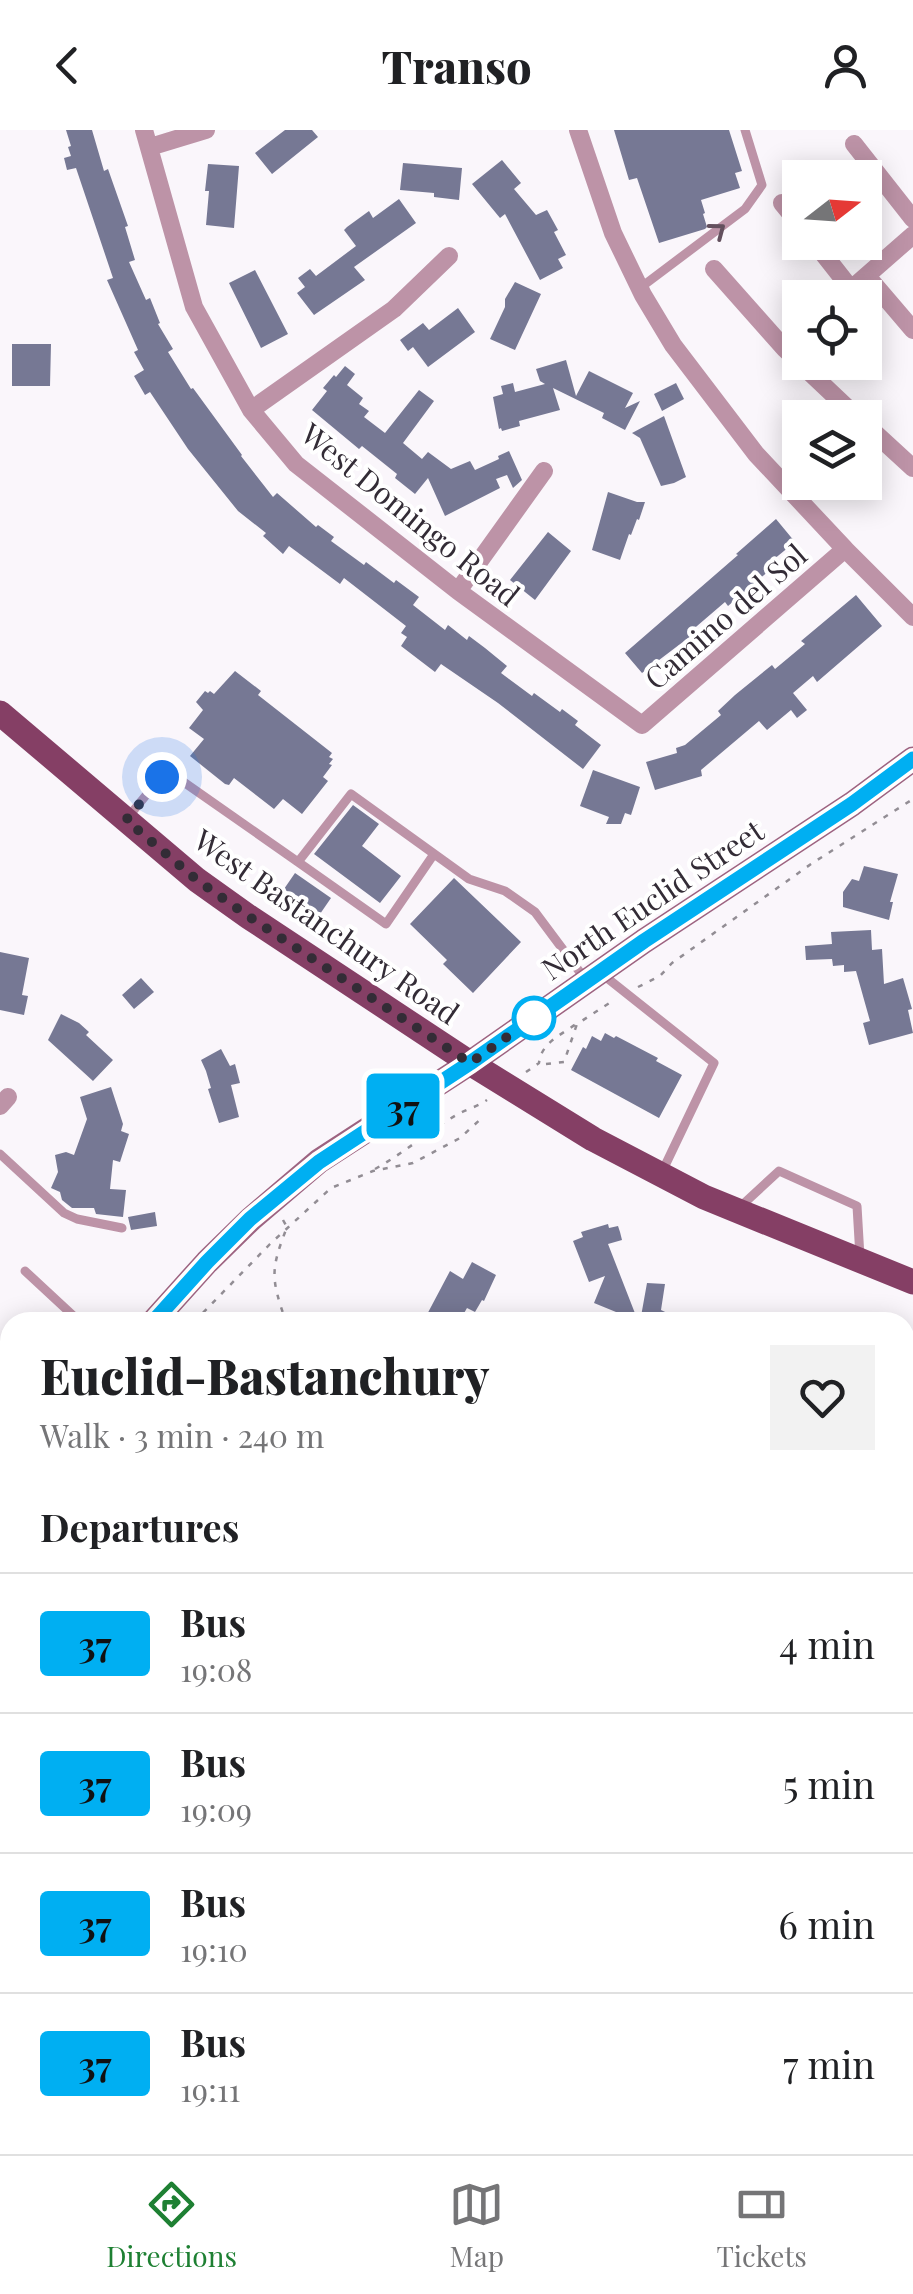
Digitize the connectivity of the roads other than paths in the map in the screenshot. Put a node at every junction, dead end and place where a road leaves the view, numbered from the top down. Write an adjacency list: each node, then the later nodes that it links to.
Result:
1 (206, 130): 4 (street)
2 (578, 130): 12 (street)
3 (745, 130): 12 (lane, one-way to 3)
4 (147, 138): 17 (street, West Domingo Road)
5 (854, 144): 6 (street)
6 (913, 219)
7 (913, 235): 10 (street)
8 (449, 256): 17 (street)
9 (714, 269): 14 (street)
10 (867, 276): 11 (street); 13 (street)
11 (862, 280)
12 (640, 288): 21 (street)
13 (913, 330)
14 (782, 347)
15 (817, 380): 16 (street)
16 (839, 400)
17 (251, 410): 22 (street, West Domingo Road)
18 (882, 440): 19 (street)
19 (913, 468)
20 (544, 470): 22 (street)
21 (845, 548): 23 (street); 25 (street, Camino del Sol)
22 (458, 591): 25 (street, West Domingo Road)
23 (913, 617)
24 (0, 713): 27 (main road, West Bastanchury Road)
25 (642, 725)
26 (913, 759): 30 (main road, North Euclid Street)
27 (126, 820): 29 (lane); 31 (main road, West Bastanchury Road)
28 (434, 854): 29 (lane); 29 (lane); 30 (lane)
29 (298, 862)
30 (593, 977): 31 (main road, North Euclid Street); 33 (lane)
31 (470, 1063): 33 (main road, West Bastanchury Road); 40 (main road, North Euclid Street)
32 (0, 1154): 35 (lane)
33 (661, 1174): 34 (main road, West Bastanchury Road)
34 (737, 1210): 36 (main road, West Bastanchury Road); 36 (lane)
35 (122, 1228)
36 (860, 1260): 38 (main road, West Bastanchury Road)
37 (25, 1272): 39 (lane)
38 (913, 1282)
39 (69, 1312)
40 (162, 1312)

